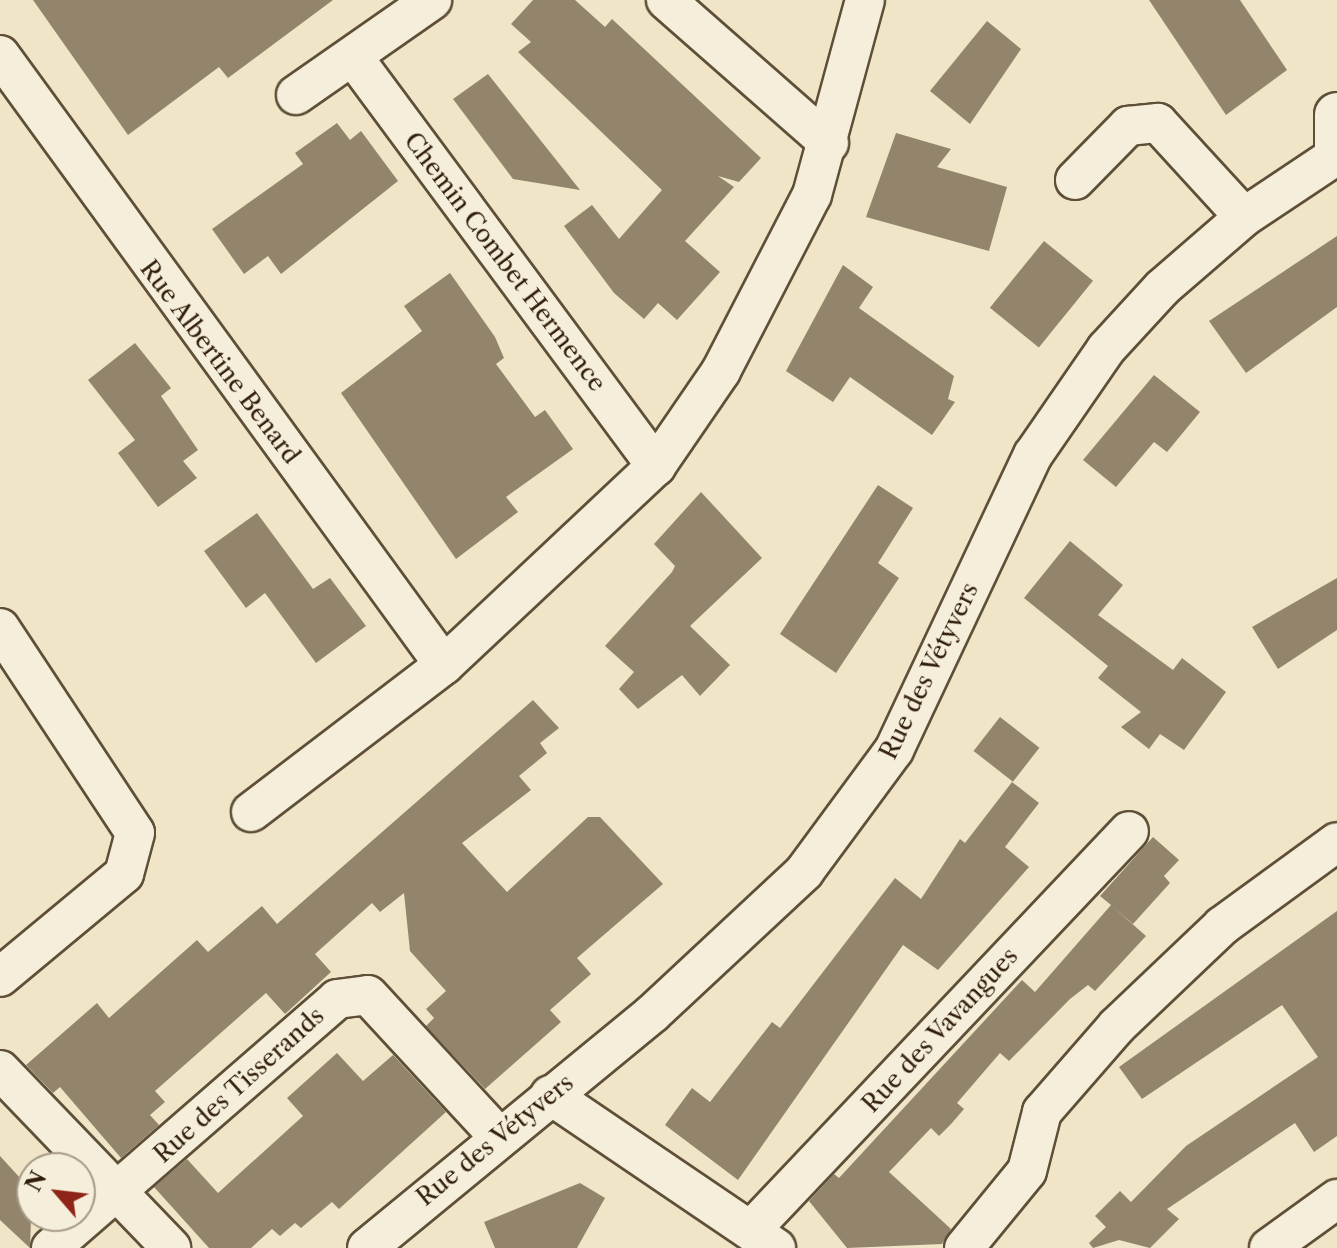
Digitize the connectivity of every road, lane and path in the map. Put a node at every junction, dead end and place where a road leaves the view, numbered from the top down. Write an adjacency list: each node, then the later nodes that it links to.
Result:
1 (432, 0): 5 (street)
2 (666, 0): 8 (street)
3 (865, 0): 8 (street)
4 (0, 55): 14 (street, Rue Albertine Benard)
5 (354, 58): 6 (street); 12 (street, Chemin Combet Hermence)
6 (296, 95)
7 (1337, 115): 9 (street)
8 (829, 143): 12 (street)
9 (1337, 155): 11 (street, Rue des Vétyvers)
10 (1075, 180): 11 (street)
11 (1244, 217): 20 (street, Rue des Vétyvers)
12 (656, 466): 14 (street)
13 (0, 628): 18 (street)
14 (444, 665): 15 (street)
15 (251, 812)
16 (1129, 831): 24 (street, Rue des Vavangues)
17 (1337, 842): 28 (street)
18 (0, 977)
19 (0, 1070): 22 (street)
20 (550, 1095): 21 (street, Rue des Vétyvers); 24 (street, Rue des Vavangues)
21 (498, 1136): 22 (street, Rue des Tisserands); 27 (street, Rue des Vétyvers)
22 (118, 1193): 25 (street, Rue des Tisserands); 26 (street)
23 (1337, 1199): 29 (street)
24 (764, 1239)
25 (51, 1248)
26 (171, 1248)
27 (367, 1248)
28 (964, 1248)
29 (1269, 1248)

